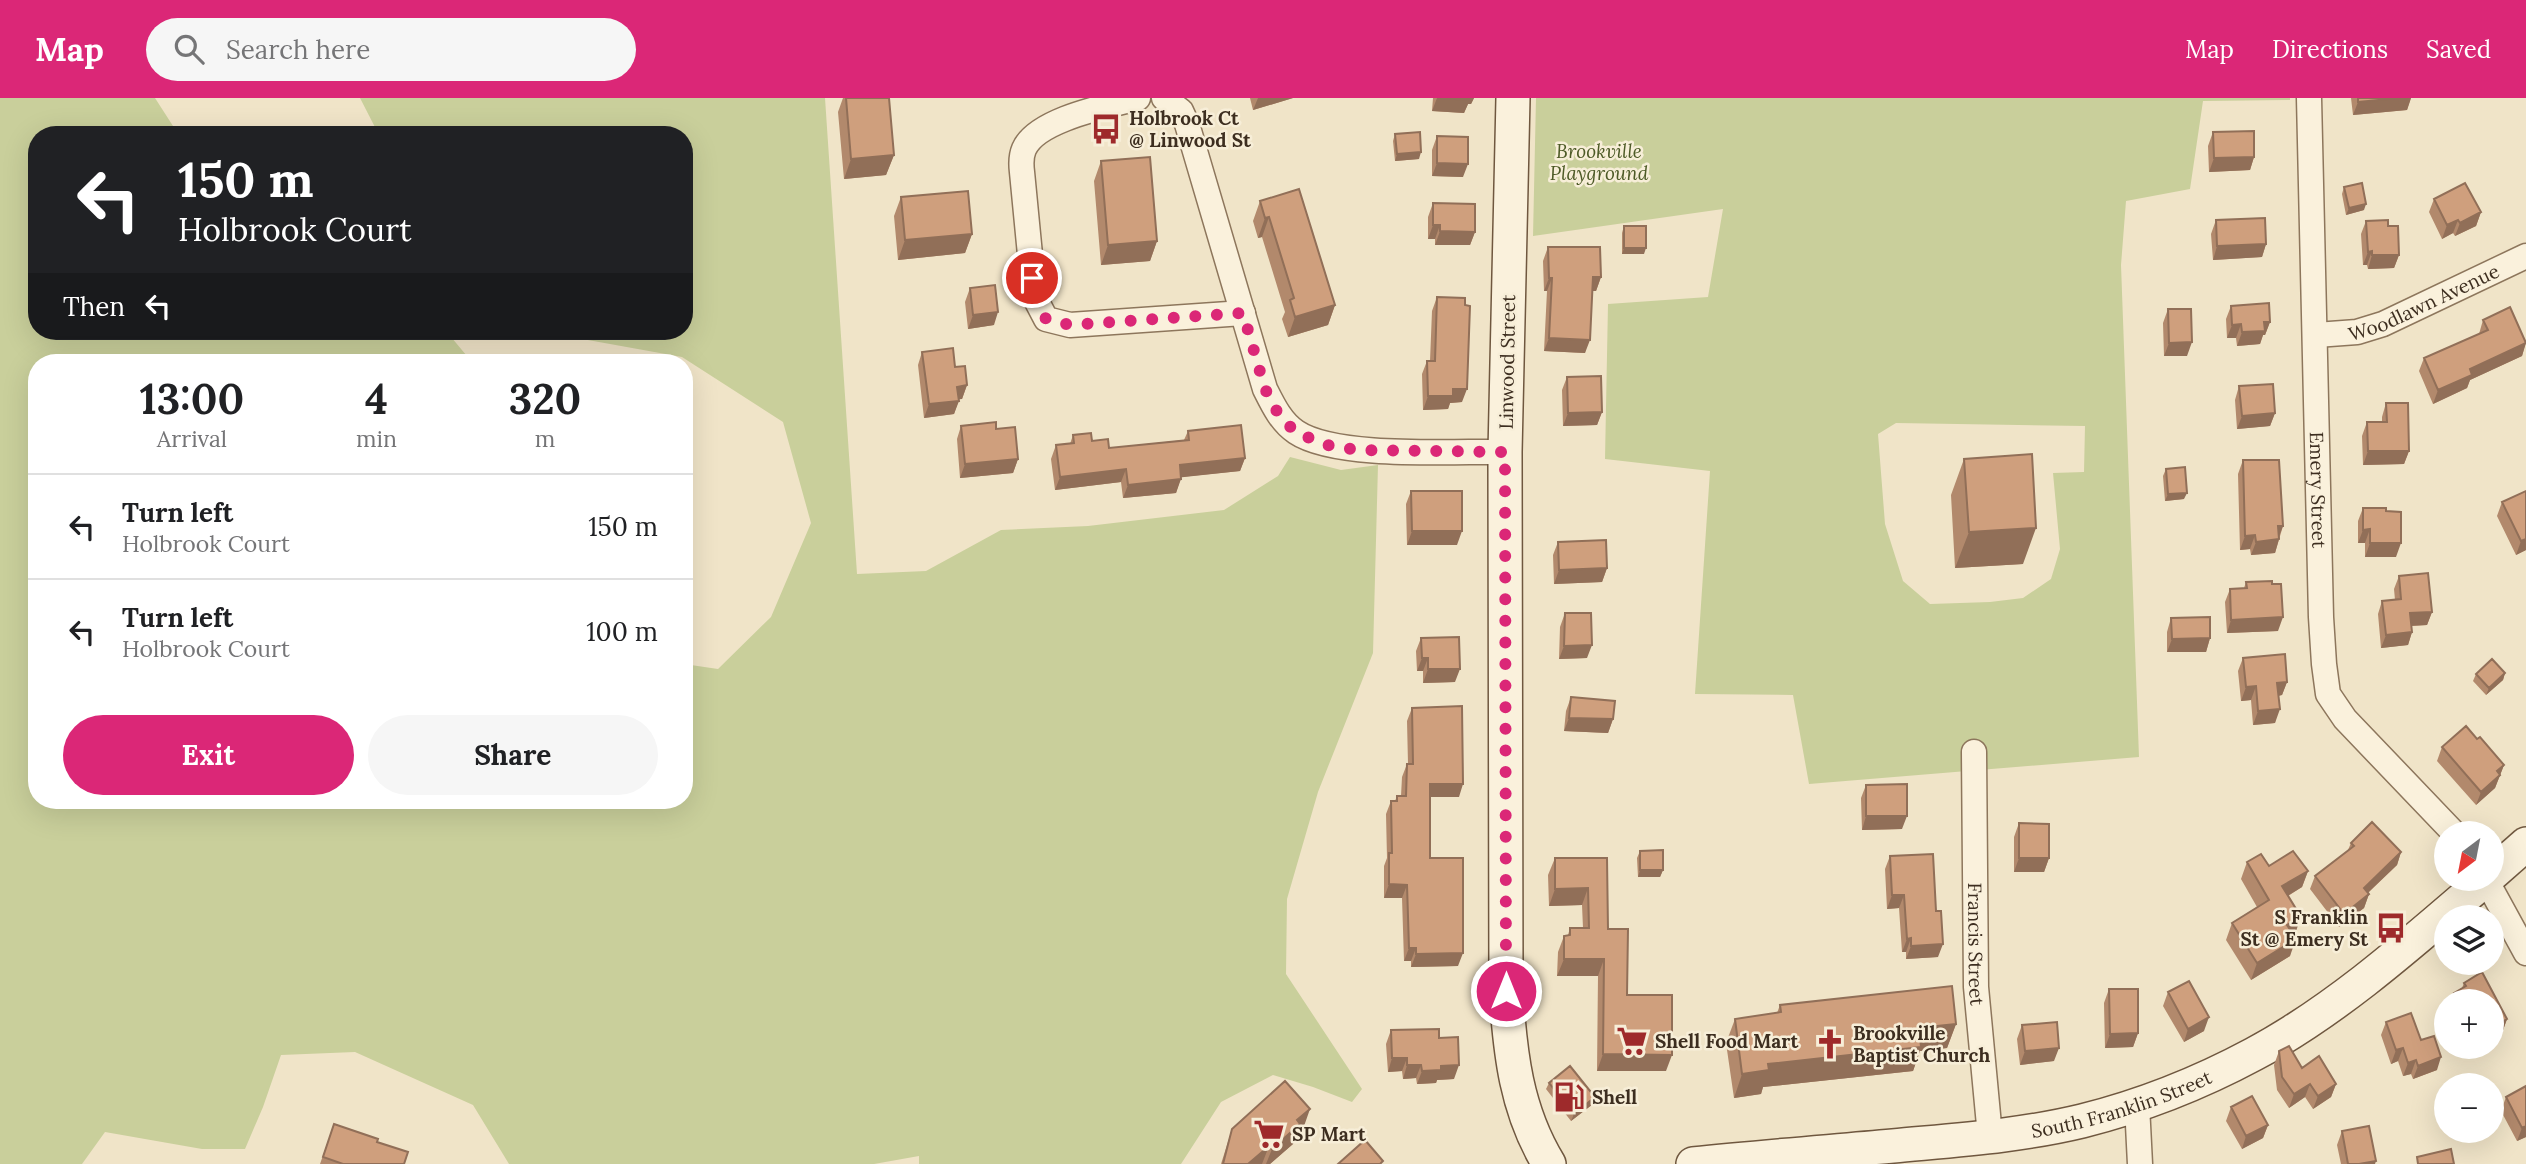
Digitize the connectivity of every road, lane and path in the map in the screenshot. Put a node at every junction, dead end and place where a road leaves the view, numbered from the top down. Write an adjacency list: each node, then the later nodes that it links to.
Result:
1 (1138, 98): 6 (street)
2 (1164, 98): 6 (street)
3 (1513, 98): 8 (main road, Linwood Street)
4 (2309, 98): 7 (street, Emery Street)
5 (2526, 256): 7 (street, Woodlawn Avenue)
6 (1243, 313): 8 (street)
7 (2316, 335): 10 (street, Emery Street)
8 (1505, 452): 18 (main road, Linwood Street)
9 (1974, 752): 17 (street, Francis Street)
10 (2443, 821)
11 (2526, 844): 12 (main road)
12 (2504, 863)
13 (2471, 891): 16 (main road, South Franklin Street)
14 (2492, 891): 15 (street)
15 (2526, 953)
16 (2137, 1105): 17 (main road, South Franklin Street); 20 (street)
17 (1990, 1136): 19 (main road, South Franklin Street)
18 (1549, 1164)
19 (1693, 1164)
20 (2140, 1164)

